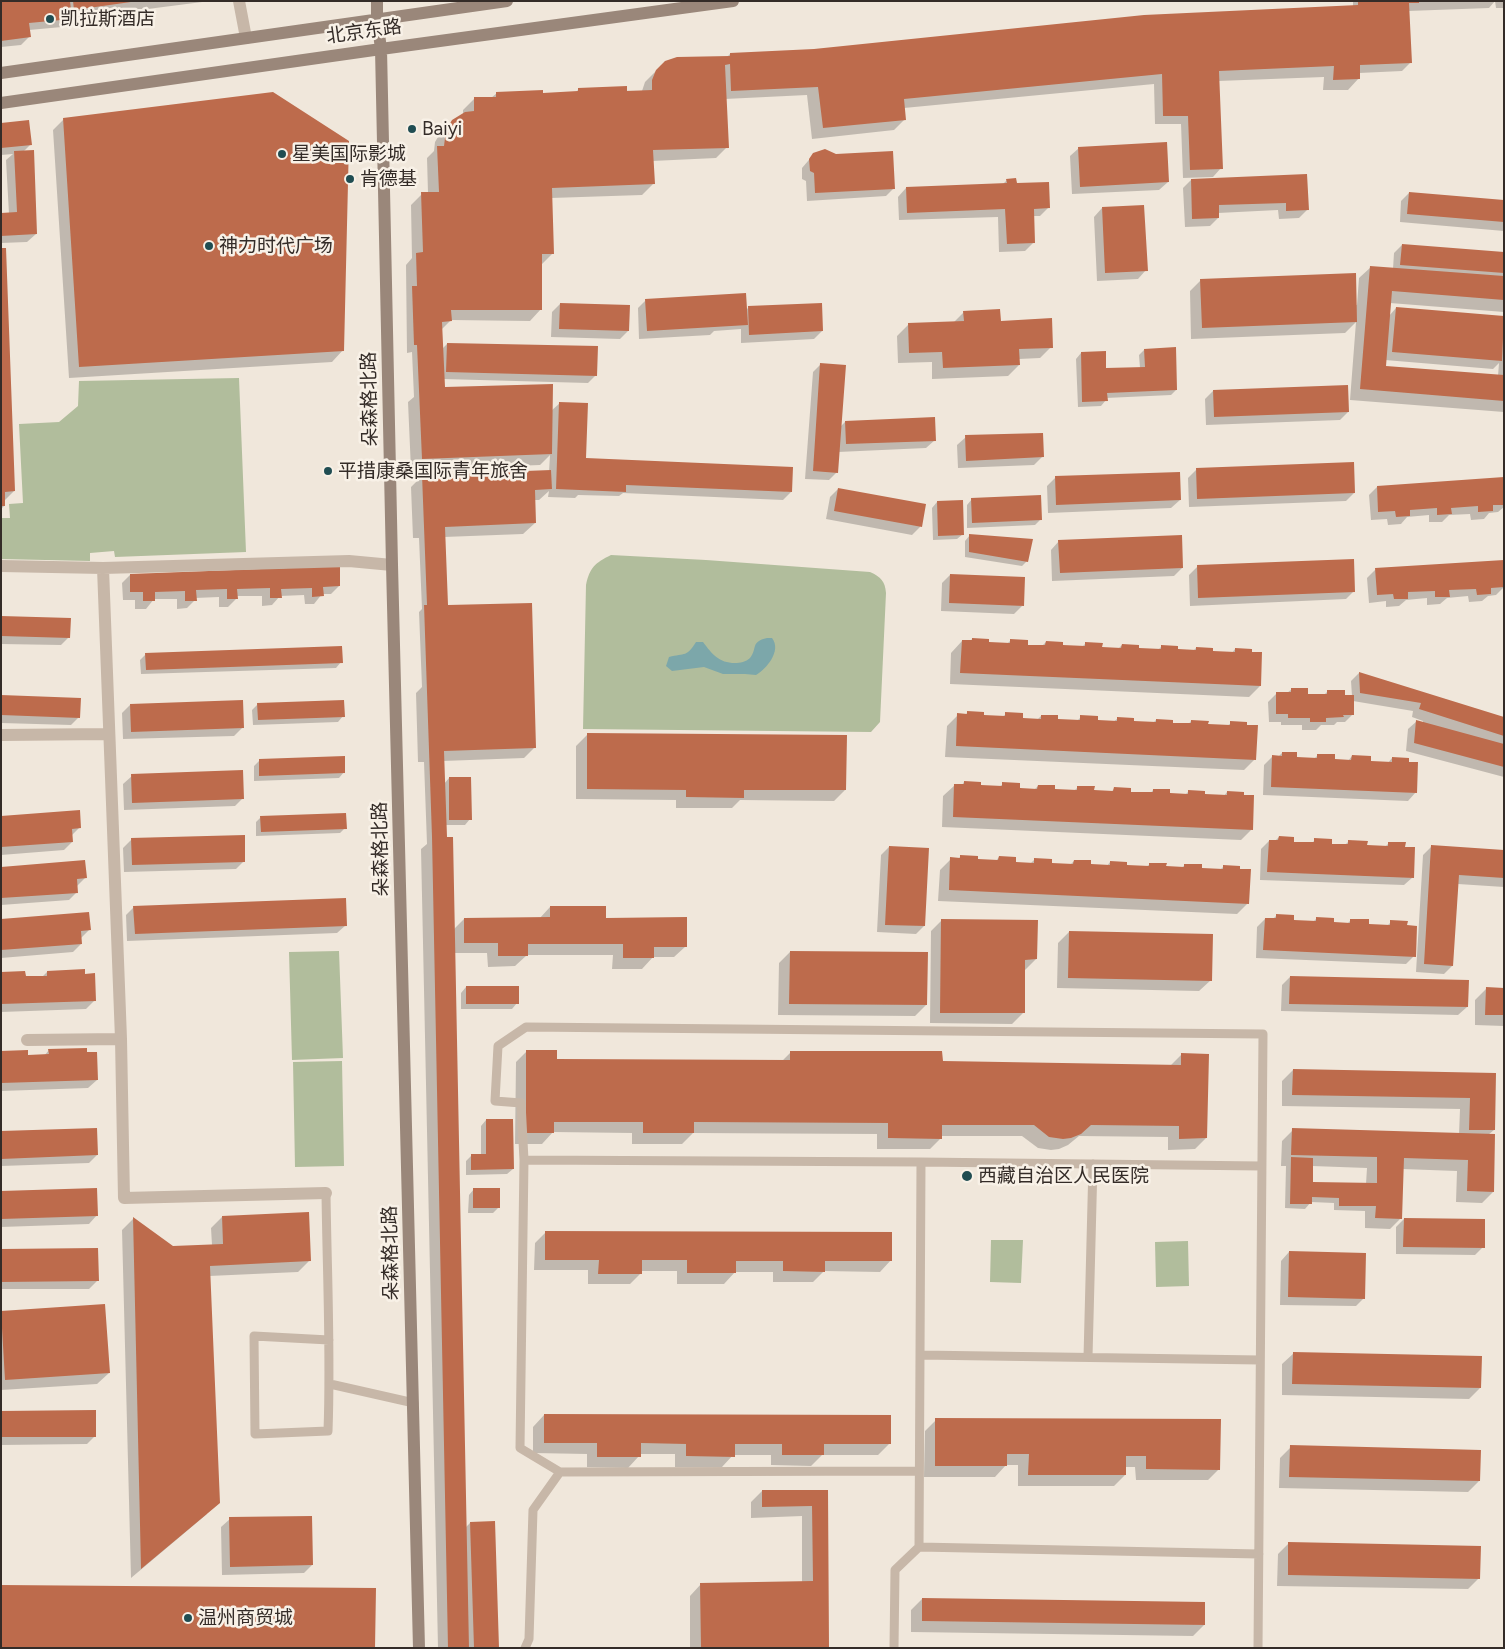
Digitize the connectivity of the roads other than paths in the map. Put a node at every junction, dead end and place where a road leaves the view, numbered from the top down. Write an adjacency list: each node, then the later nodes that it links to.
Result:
1 (239, 1): 6 (street)
2 (377, 1): 5 (street, 朵森格北路)
3 (507, 1): 5 (street, 北京东路)
4 (733, 1): 7 (street, 北京东路)
5 (377, 19): 6 (street, 北京东路); 7 (street, 朵森格北路)
6 (246, 38): 8 (street, 北京东路)
7 (381, 48): 9 (street, 北京东路); 10 (street, 朵森格北路)
8 (1, 73)
9 (1, 103)
10 (392, 565): 12 (street); 27 (street, 朵森格北路)
11 (1, 566): 12 (street)
12 (103, 568): 13 (street)
13 (108, 734): 14 (street); 15 (street)
14 (1, 735)
15 (121, 1039): 16 (street); 21 (street)
16 (27, 1040)
17 (524, 1160): 18 (lane); 20 (lane); 29 (lane)
18 (921, 1162): 19 (lane); 23 (lane)
19 (1094, 1164): 20 (lane); 24 (lane)
20 (1261, 1166): 25 (lane)
21 (326, 1193): 22 (lane)
22 (329, 1340): 26 (lane); 26 (lane)
23 (920, 1355): 24 (lane); 28 (lane)
24 (1088, 1357): 25 (lane)
25 (1260, 1360): 31 (lane)
26 (330, 1384): 27 (lane)
27 (414, 1403): 32 (street, 朵森格北路)
28 (920, 1471): 29 (lane); 30 (lane)
29 (560, 1472): 33 (lane)
30 (919, 1547): 31 (lane); 34 (lane)
31 (1259, 1554): 35 (lane)
32 (419, 1648)
33 (524, 1648)
34 (894, 1648)
35 (1258, 1648)

